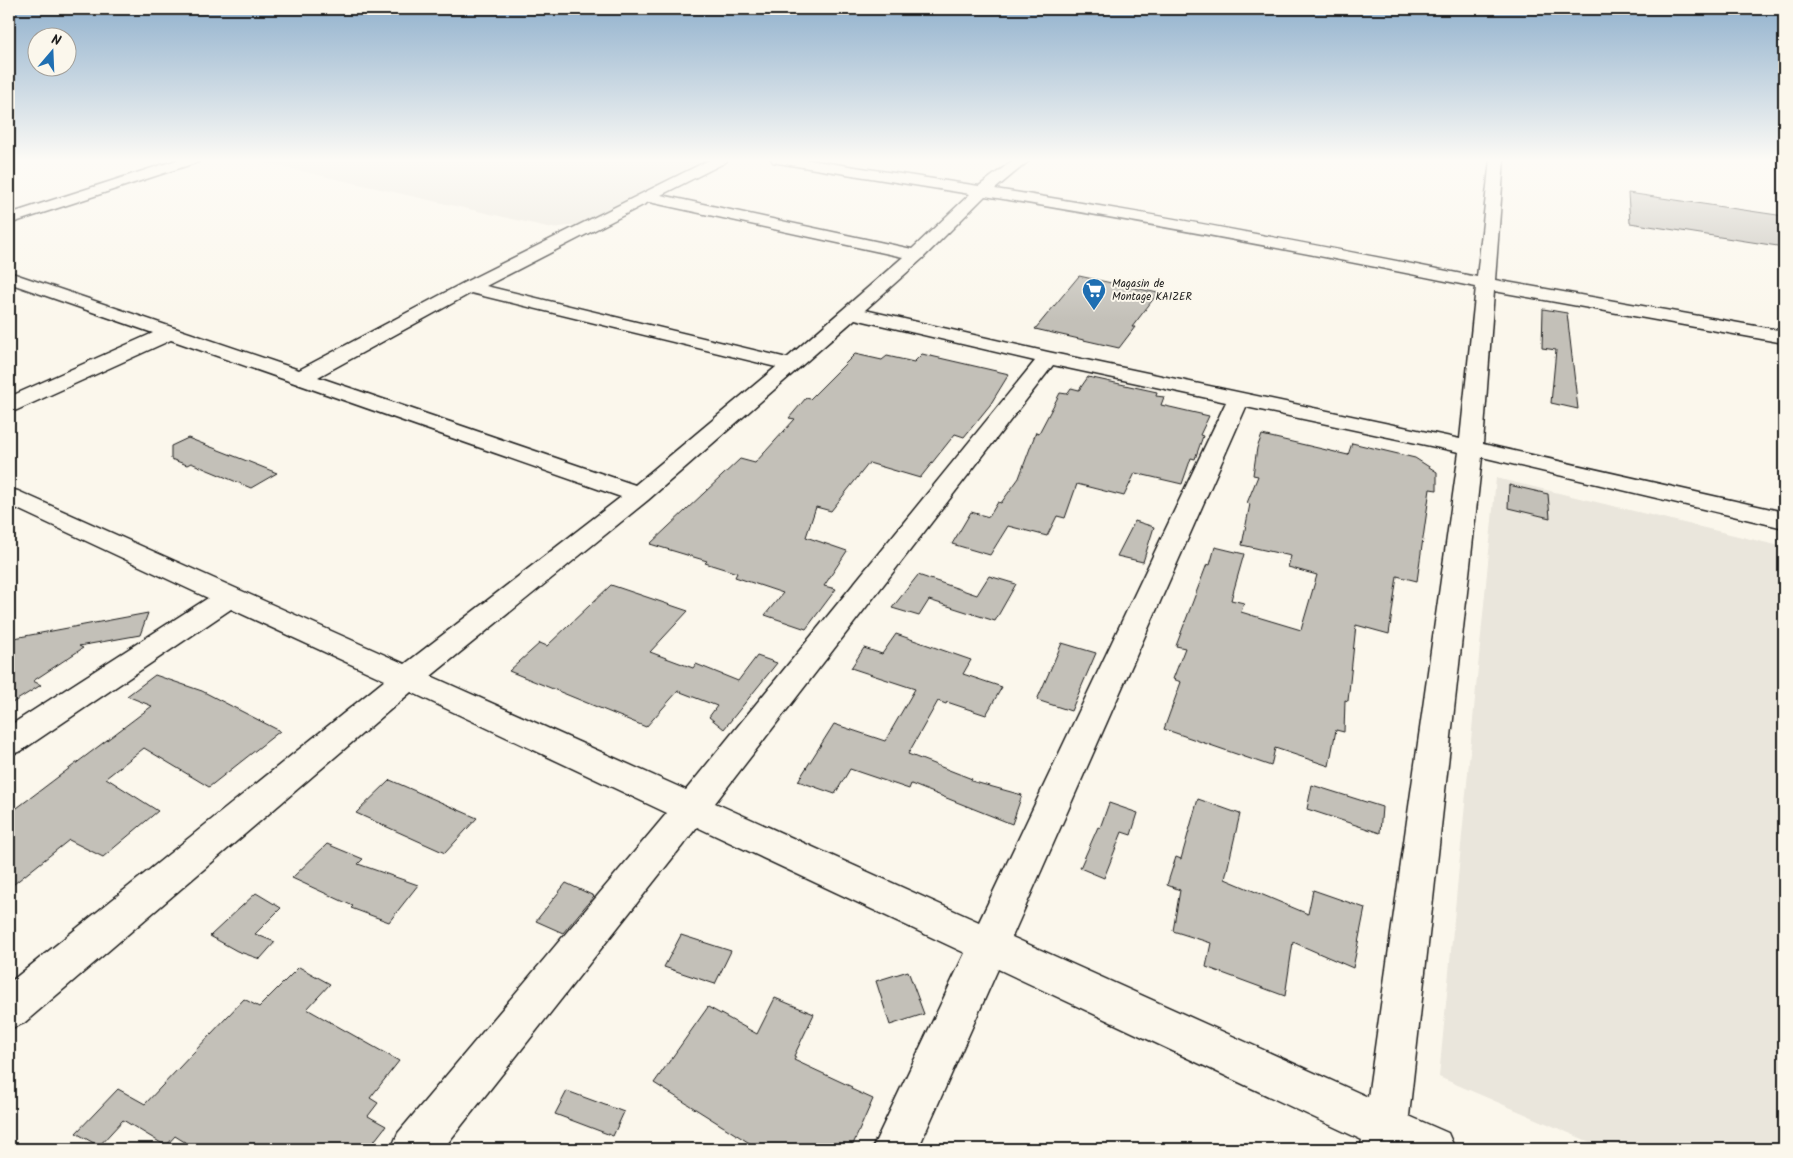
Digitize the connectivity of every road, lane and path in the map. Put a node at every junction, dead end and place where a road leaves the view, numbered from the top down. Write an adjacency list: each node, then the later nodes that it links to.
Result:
1 (25, 213): 7 (street)
2 (616, 213): 11 (street)
3 (722, 213): 8 (street)
4 (959, 213): 8 (street)
5 (1120, 213): 10 (street)
6 (1493, 213): 10 (street)
7 (9, 218)
8 (916, 255): 12 (street)
9 (9, 277): 13 (street)
10 (1487, 284): 14 (street); 20 (street)
11 (469, 287): 16 (street); 17 (street)
12 (850, 312): 15 (street); 16 (street)
13 (170, 333): 17 (street); 19 (street)
14 (1784, 337)
15 (1048, 358): 18 (street); 27 (street)
16 (791, 366): 21 (street)
17 (300, 378): 21 (street)
18 (1240, 399): 20 (street); 28 (street)
19 (9, 405)
20 (1471, 448): 23 (street); 30 (street)
21 (639, 495): 25 (street)
22 (9, 496): 24 (street)
23 (1784, 520)
24 (229, 597): 25 (street); 26 (street)
25 (408, 678): 27 (street); 29 (street)
26 (9, 742)
27 (691, 809): 28 (street); 31 (street)
28 (989, 946): 30 (street); 32 (street)
29 (9, 1009)
30 (1385, 1139): 33 (street)
31 (414, 1149)
32 (895, 1149)
33 (1432, 1149)

